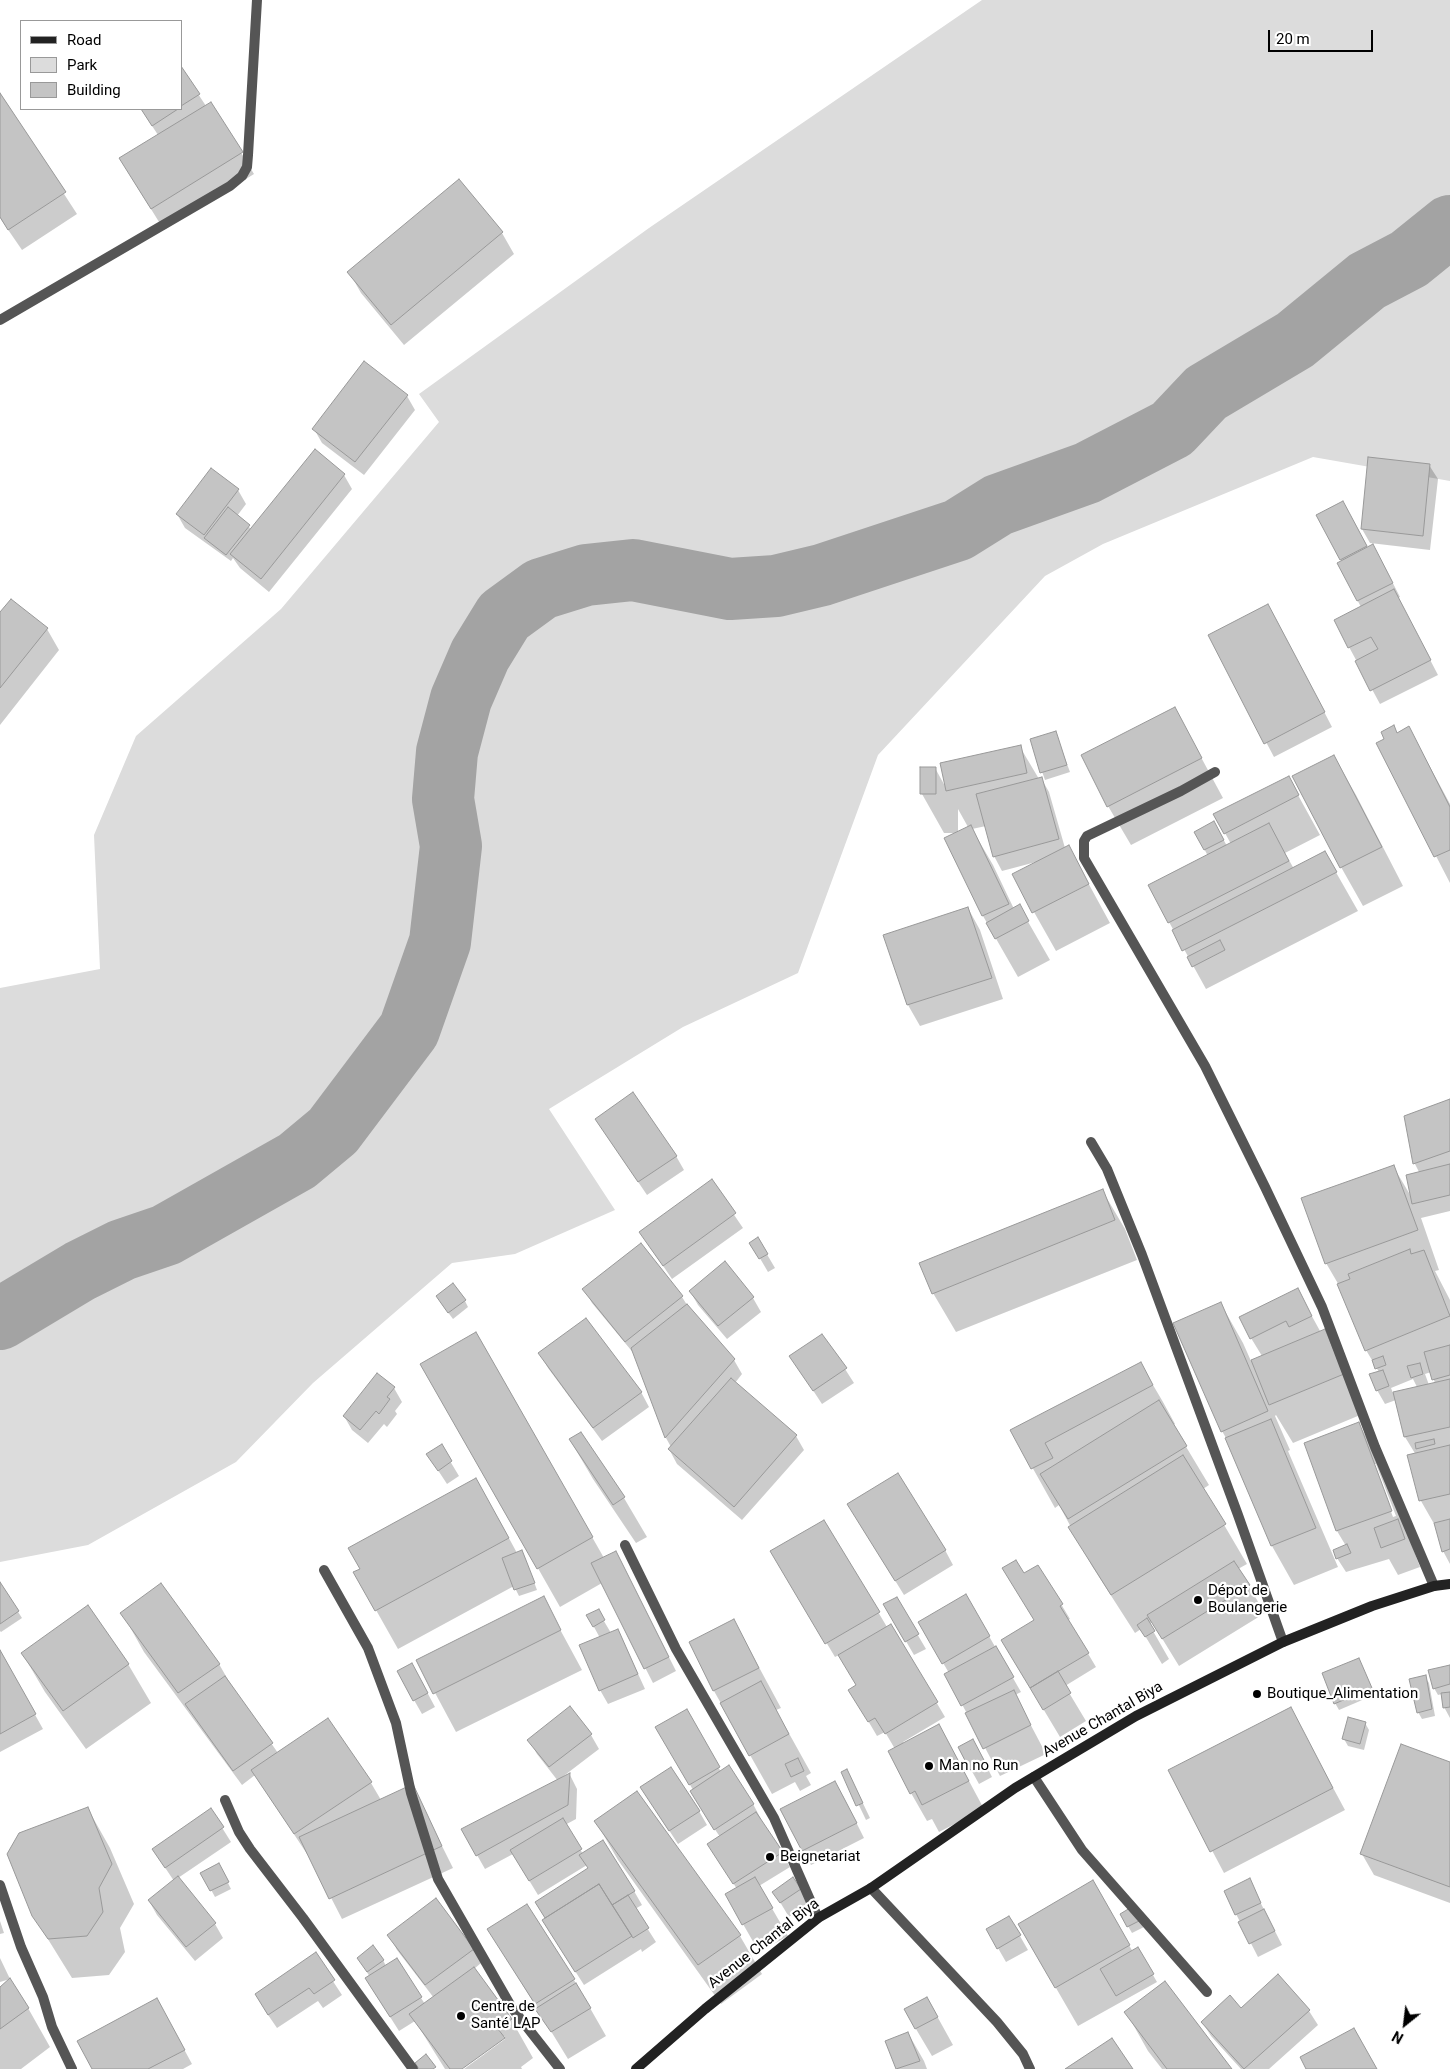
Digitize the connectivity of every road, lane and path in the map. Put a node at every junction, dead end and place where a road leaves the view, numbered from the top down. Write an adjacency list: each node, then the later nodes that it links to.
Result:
1 (257, 0): 2 (street)
2 (0, 320)
3 (1215, 772): 8 (street)
4 (1091, 1142): 9 (street)
5 (625, 1545): 14 (street)
6 (324, 1570): 18 (street)
7 (1450, 1584): 8 (main road, Avenue Chantal Biya)
8 (1434, 1586): 9 (main road, Avenue Chantal Biya)
9 (1284, 1642): 10 (main road, Avenue Chantal Biya)
10 (1034, 1777): 13 (main road, Avenue Chantal Biya); 15 (street)
11 (225, 1800): 17 (street)
12 (0, 1885): 16 (street)
13 (871, 1888): 14 (main road, Avenue Chantal Biya); 20 (street)
14 (818, 1918): 19 (main road, Avenue Chantal Biya)
15 (1207, 1992)
16 (72, 2069)
17 (413, 2069)
18 (560, 2069)
19 (636, 2069)
20 (1030, 2069)

